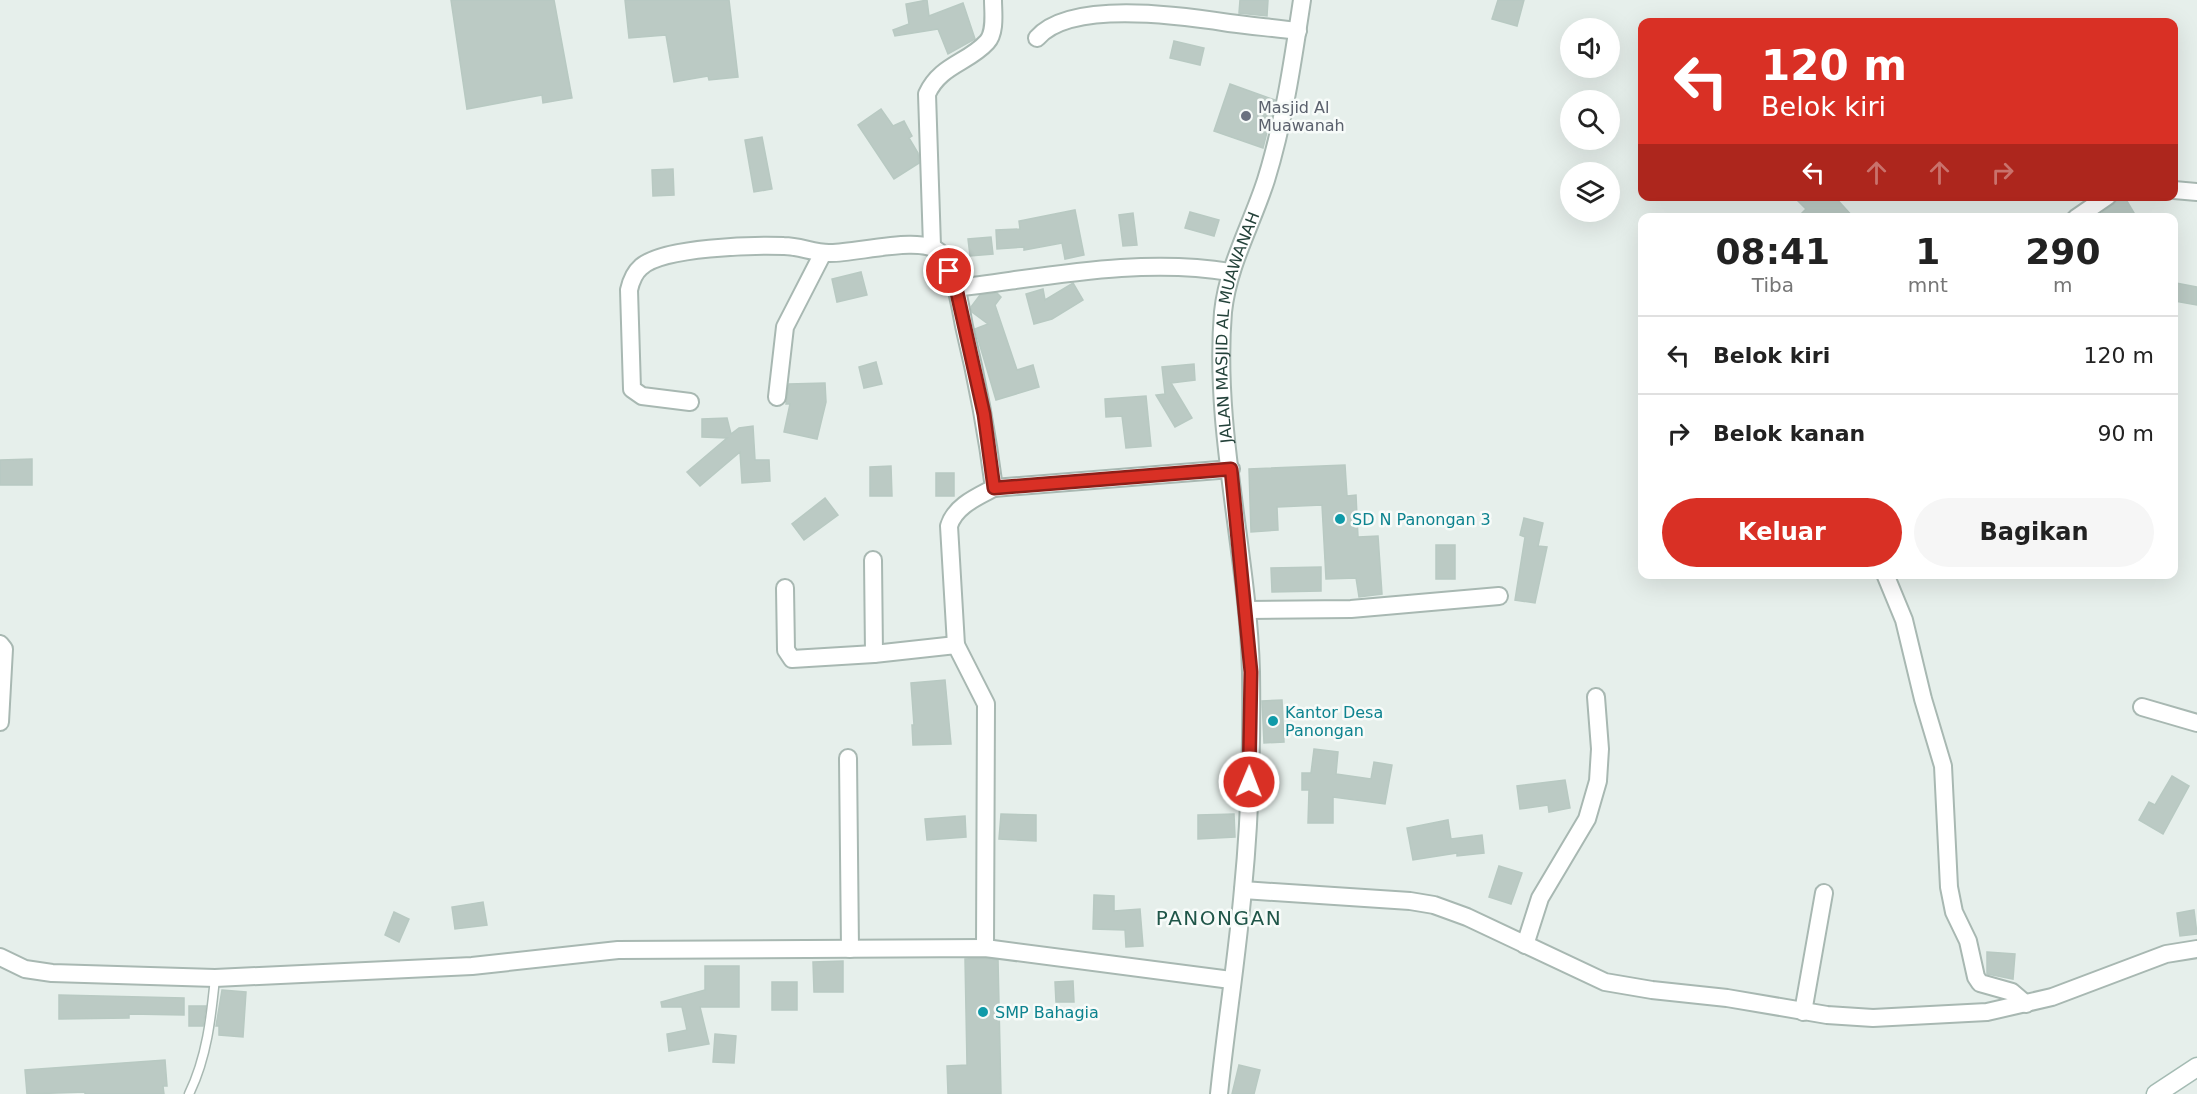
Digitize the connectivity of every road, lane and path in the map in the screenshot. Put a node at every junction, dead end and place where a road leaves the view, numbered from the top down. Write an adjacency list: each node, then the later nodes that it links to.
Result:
1 (993, 0): 9 (street)
2 (1302, 0): 3 (street, JALAN MASJID AL MUAWANAH)
3 (1298, 31): 4 (street); 11 (street, JALAN MASJID AL MUAWANAH)
4 (1037, 38)
5 (2178, 190): 6 (street)
6 (2197, 192)
7 (2101, 201): 8 (street)
8 (2083, 213)
9 (932, 246): 10 (street); 12 (street)
10 (823, 253): 13 (street); 14 (street)
11 (1230, 272): 12 (street); 15 (street, JALAN MASJID AL MUAWANAH)
12 (956, 288): 16 (street)
13 (777, 397)
14 (690, 402)
15 (1231, 469): 16 (street); 21 (street, JALAN MASJID AL MUAWANAH)
16 (994, 488): 23 (street)
17 (873, 560): 24 (street)
18 (1887, 579): 39 (street)
19 (785, 588): 24 (street)
20 (1499, 596): 21 (street)
21 (1246, 610): 30 (street, JALAN MASJID AL MUAWANAH)
22 (0, 644): 27 (street)
23 (956, 645): 24 (street); 33 (street)
24 (874, 654)
25 (1596, 697): 32 (street)
26 (2142, 707): 28 (street)
27 (0, 722)
28 (2197, 723)
29 (848, 758): 34 (street)
30 (1243, 890): 32 (street); 38 (street, JALAN MASJID AL MUAWANAH)
31 (1824, 892): 40 (street)
32 (1525, 945): 40 (street)
33 (985, 948): 34 (street); 38 (street)
34 (850, 949): 37 (street)
35 (2197, 949): 39 (street)
36 (0, 957): 37 (street)
37 (215, 978): 42 (lane)
38 (1231, 980): 43 (street, JALAN MASJID AL MUAWANAH)
39 (2026, 1004): 40 (street)
40 (1803, 1012)
41 (2197, 1067): 44 (main road)
42 (189, 1094)
43 (1219, 1094)
44 (2156, 1094)

